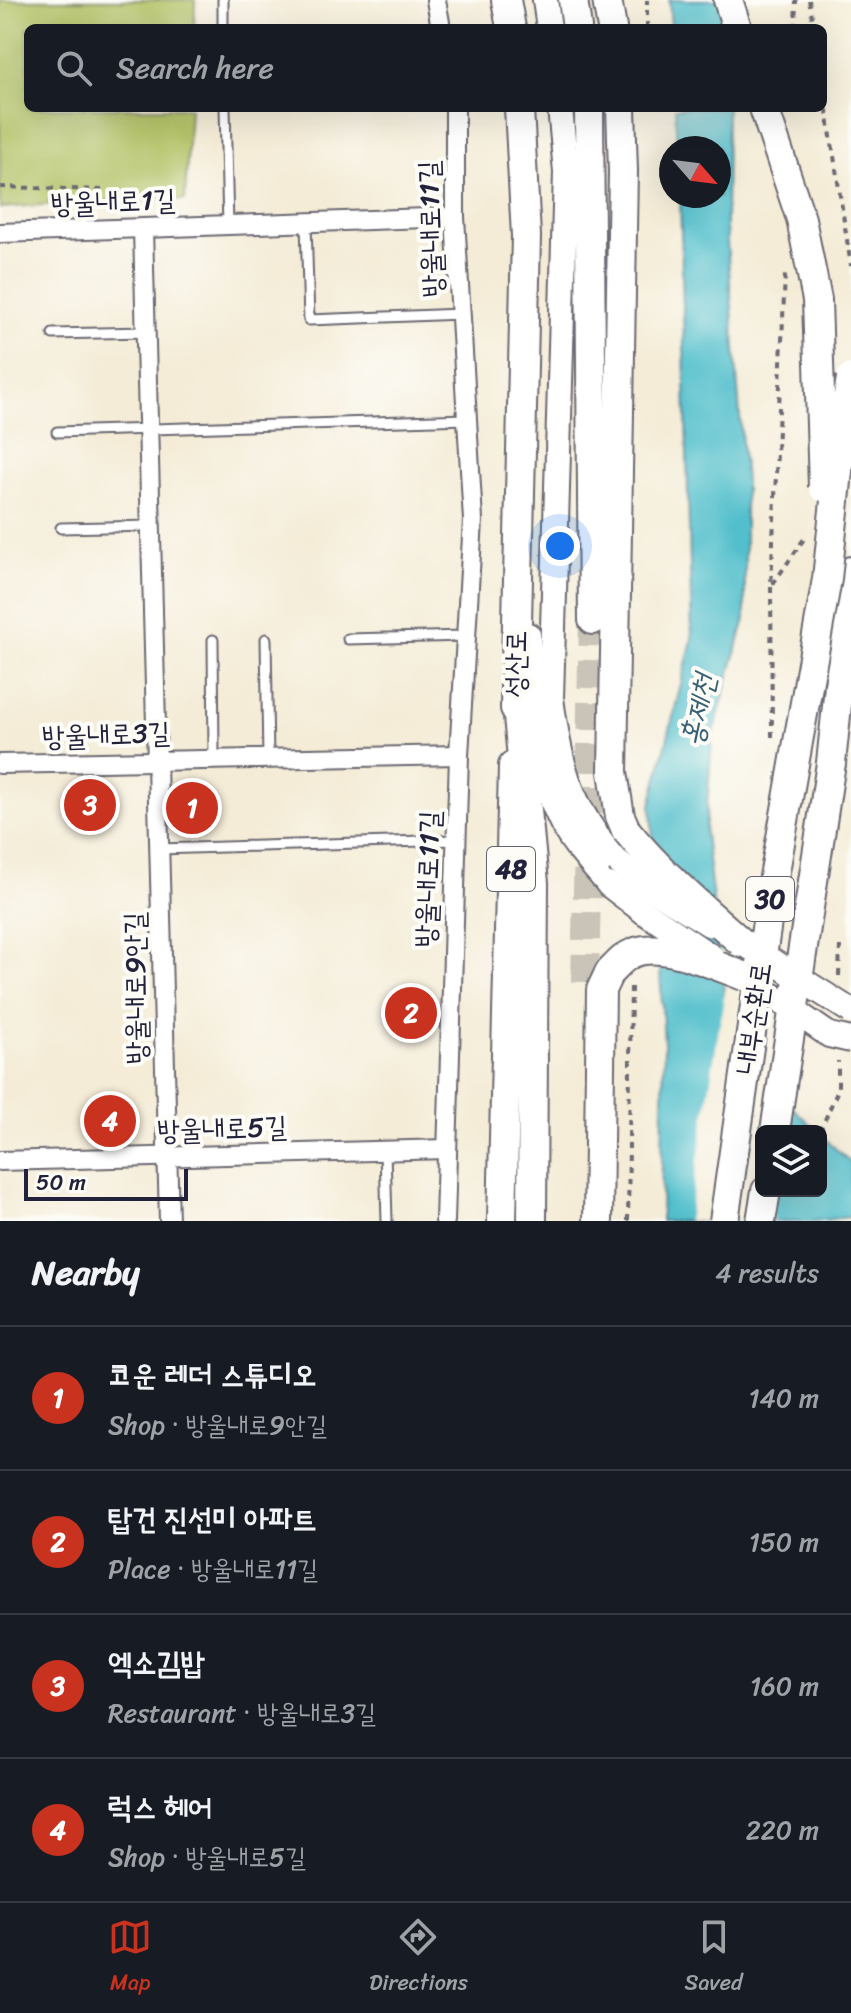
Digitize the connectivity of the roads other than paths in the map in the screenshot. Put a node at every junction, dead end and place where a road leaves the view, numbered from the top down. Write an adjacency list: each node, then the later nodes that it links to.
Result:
1 (223, 0): 8 (lane)
2 (436, 0): 9 (street)
3 (506, 0): 10 (main road)
4 (545, 0): 11 (main road)
5 (573, 0): 12 (main road)
6 (607, 0): 13 (main road)
7 (728, 0): 14 (main road)
8 (223, 24)
9 (440, 24)
10 (510, 24)
11 (548, 24)
12 (576, 24)
13 (611, 24)
14 (736, 24)
15 (225, 112): 24 (lane)
16 (455, 112): 22 (street, 방울내로11길)
17 (519, 112): 34 (main road, 성산로 / 48)
18 (560, 112): 53 (main road, bridge)
19 (589, 112): 38 (main road)
20 (621, 112): 53 (main road, bridge)
21 (765, 112): 37 (main road, 30, bridge)
22 (455, 217): 23 (street, 방울내로1길); 27 (street, 방울내로11길)
23 (306, 223): 24 (street, 방울내로1길); 27 (lane)
24 (228, 226): 25 (street, 방울내로1길)
25 (143, 229): 26 (street, 방울내로1길); 28 (street, 방울내로9안길)
26 (0, 233)
27 (461, 314): 31 (street, 방울내로11길)
28 (146, 332): 29 (lane); 32 (street, 방울내로9안길)
29 (53, 334)
30 (851, 378): 37 (main road, bridge)
31 (467, 419): 32 (lane); 39 (street, 방울내로11길)
32 (148, 430): 33 (lane); 35 (street, 방울내로9안길)
33 (57, 432)
34 (518, 517): 43 (main road, 성산로 / 48); 54 (main road, bridge)
35 (151, 526): 36 (lane); 48 (street, 방울내로9안길)
36 (61, 528)
37 (839, 575): 49 (main road, 30); 71 (main road, 내부순환로 / 30, bridge)
38 (593, 620)
39 (466, 636): 41 (lane); 45 (street, 방울내로11길)
40 (266, 639): 46 (lane)
41 (348, 639)
42 (213, 640): 47 (lane)
43 (515, 685): 67 (main road, 성산로 / 48); 68 (main road)
44 (851, 685): 49 (main road)
45 (459, 755): 46 (street, 방울내로3길); 51 (street, 방울내로11길)
46 (268, 758): 47 (street, 방울내로3길)
47 (214, 759): 48 (street, 방울내로3길)
48 (157, 760): 50 (street, 방울내로3길); 52 (street, 방울내로9안길)
49 (831, 763): 58 (main road, 내부순환로 / 30, bridge)
50 (0, 764)
51 (456, 840): 52 (lane); 59 (street, 방울내로11길)
52 (159, 849): 61 (street, 방울내로9안길)
53 (741, 942): 56 (main road, bridge)
54 (744, 976): 55 (main road, bridge); 57 (main road, bridge)
55 (597, 977): 69 (main road); 70 (main road)
56 (851, 1011)
57 (845, 1049)
58 (776, 1125)
59 (447, 1149): 60 (street, 방울내로5길); 66 (street, 방울내로11길)
60 (385, 1151): 61 (street, 방울내로5길); 65 (lane)
61 (167, 1157): 62 (street, 방울내로5길); 64 (street, 방울내로9안길)
62 (0, 1161)
63 (765, 1197): 72 (main road)
64 (169, 1221)
65 (387, 1221)
66 (445, 1221)
67 (502, 1221)
68 (532, 1221)
69 (580, 1221)
70 (598, 1221)
71 (724, 1221)
72 (761, 1221)

